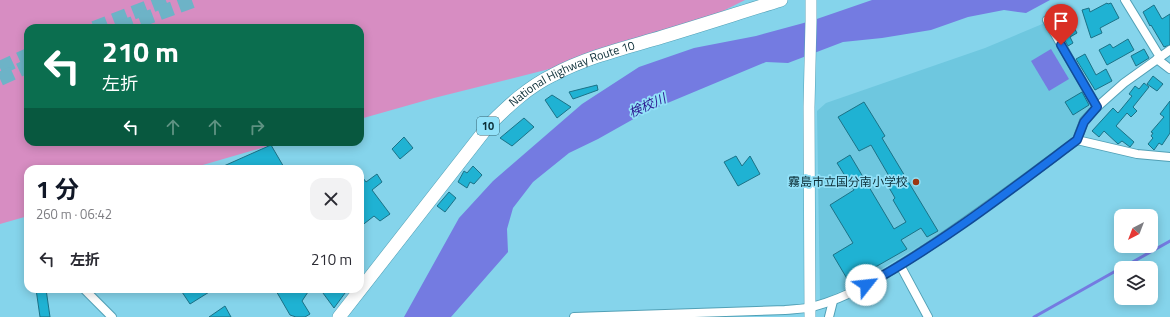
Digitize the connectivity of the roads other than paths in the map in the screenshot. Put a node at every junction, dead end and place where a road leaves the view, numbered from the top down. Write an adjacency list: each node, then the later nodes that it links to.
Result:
1 (782, 0): 12 (highway, National Highway Route 10 / 10)
2 (1125, 0): 6 (street)
3 (810, 2): 16 (main road)
4 (1046, 20): 8 (street)
5 (1170, 50): 6 (street)
6 (1159, 58): 7 (street); 8 (street)
7 (1170, 69)
8 (1097, 107): 9 (street)
9 (1077, 140): 10 (street); 11 (street)
10 (1170, 157)
11 (900, 265): 15 (street); 21 (street)
12 (364, 285)
13 (88, 293): 17 (street)
14 (358, 293): 18 (highway, National Highway Route 10 / 10)
15 (832, 301): 16 (street); 20 (street)
16 (811, 312): 19 (street)
17 (112, 317)
18 (339, 317)
19 (574, 317)
20 (829, 317)
21 (926, 317)

